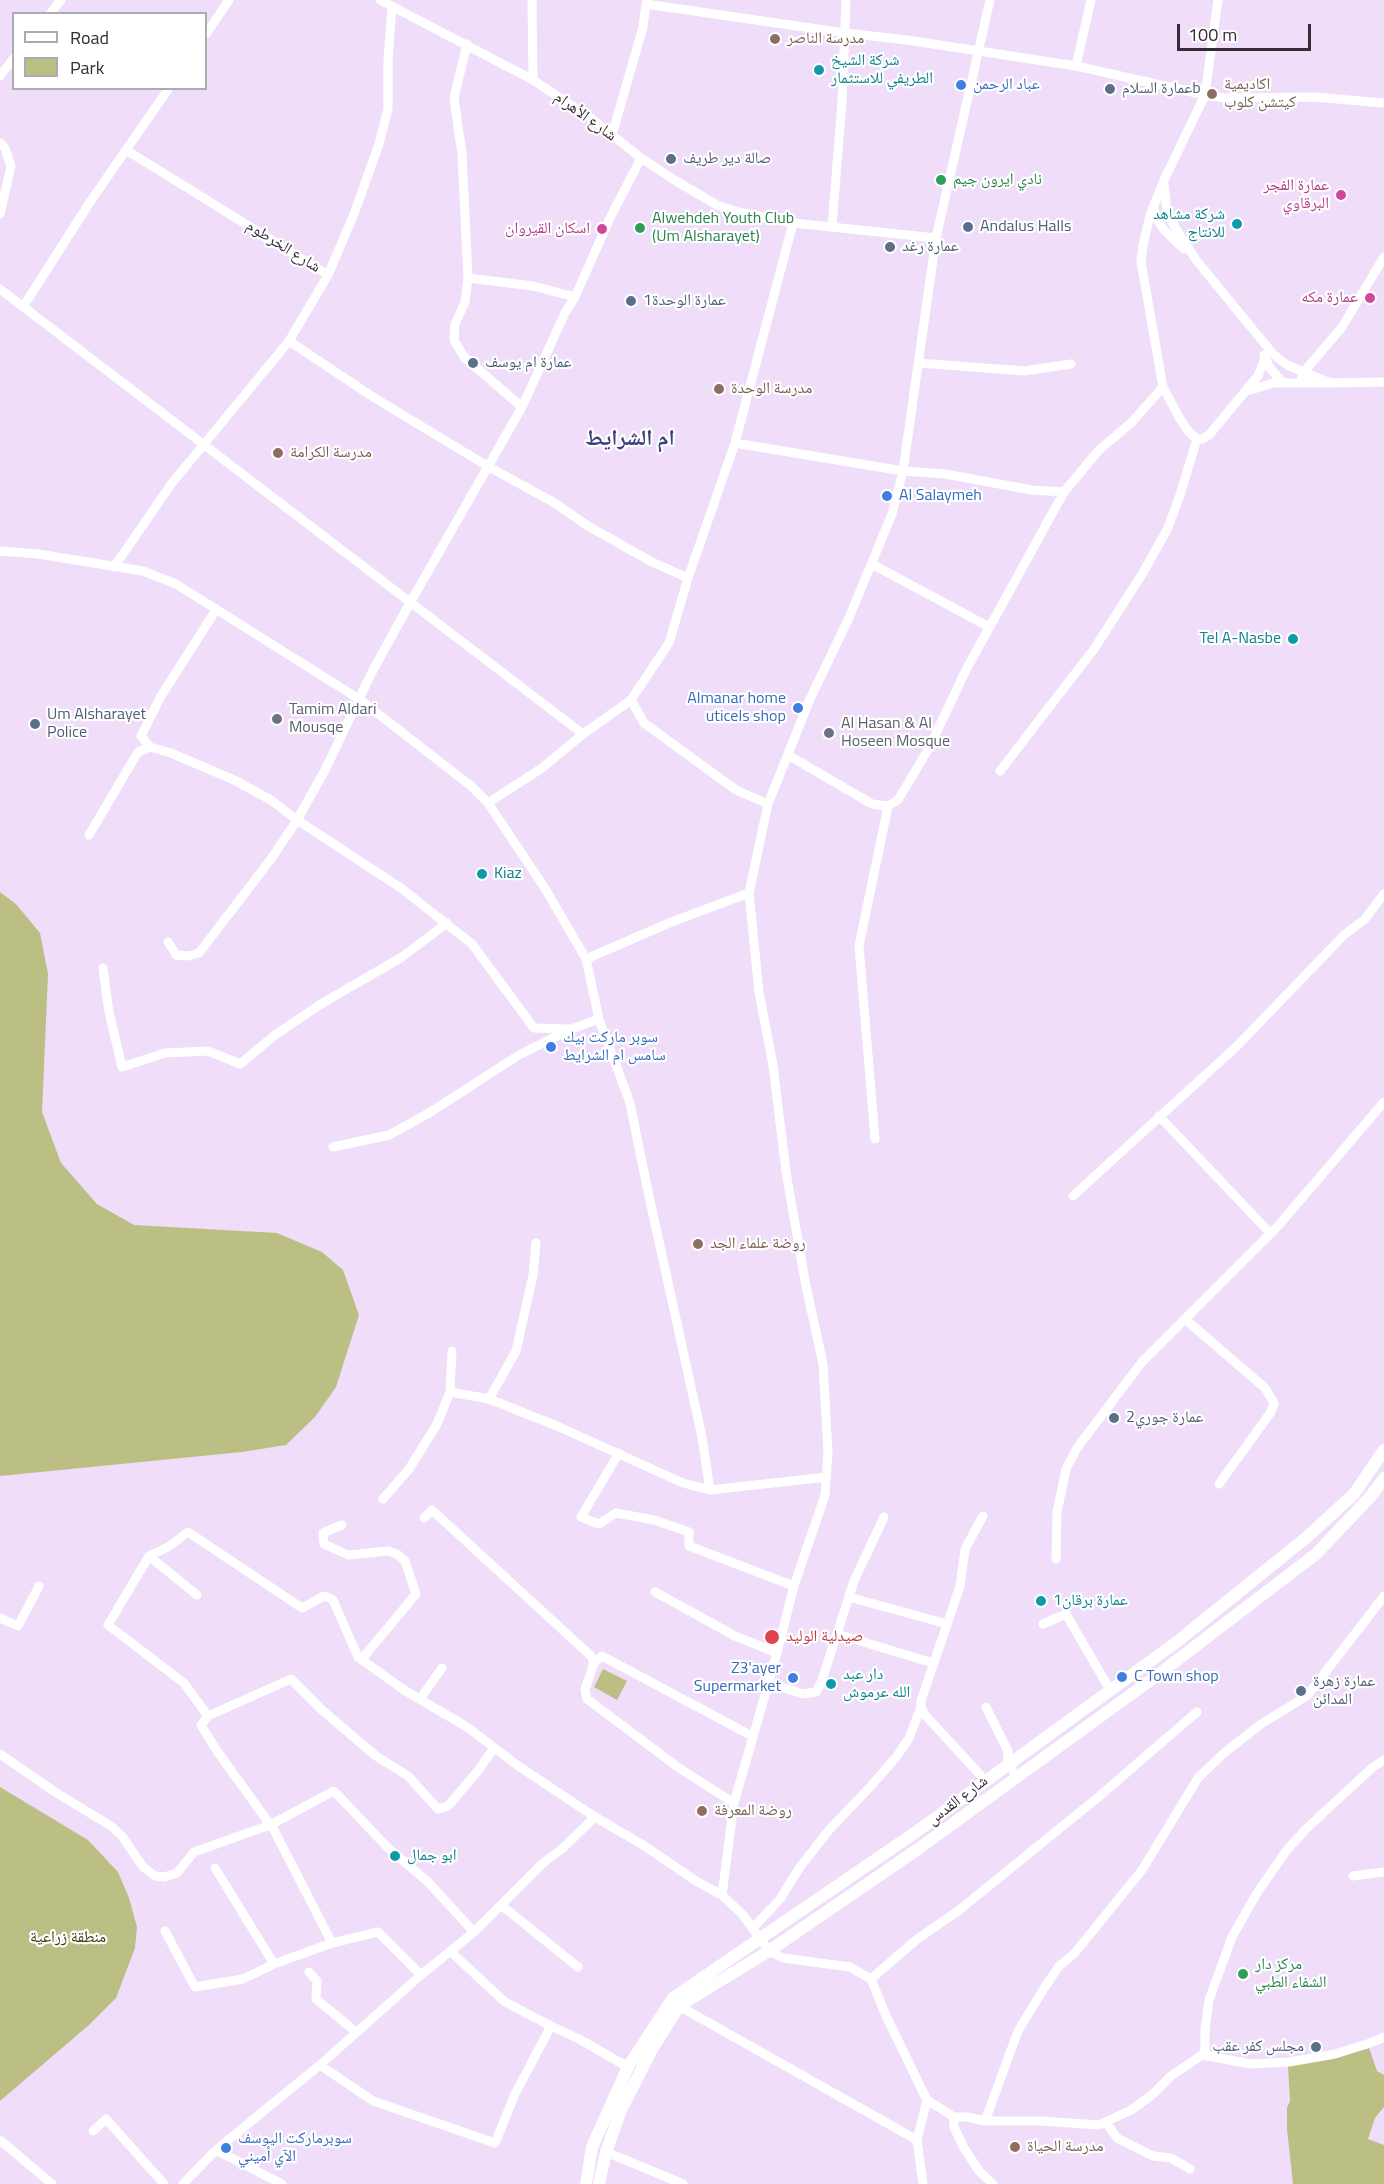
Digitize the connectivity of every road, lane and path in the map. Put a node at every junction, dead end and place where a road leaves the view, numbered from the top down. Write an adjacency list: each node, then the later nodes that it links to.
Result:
1 (61, 0): 11 (street)
2 (229, 0): 12 (street)
3 (380, 0): 10 (street, شارع الأهرام)
4 (532, 0): 19 (street)
5 (846, 0): 13 (street)
6 (990, 0): 15 (street)
7 (1090, 0): 17 (street)
8 (1218, 0): 21 (street)
9 (646, 2): 13 (street); 23 (street)
10 (392, 7): 14 (street, شارع الأهرام); 37 (street)
11 (52, 12)
12 (207, 33)
13 (845, 33): 15 (street); 31 (street)
14 (467, 45): 19 (street, شارع الأهرام); 38 (street)
15 (979, 51): 17 (street); 33 (street)
16 (12, 61): 18 (street)
17 (1076, 66): 21 (street)
18 (0, 76)
19 (533, 80): 23 (street, شارع الأهرام)
20 (167, 90): 25 (street)
21 (1205, 95): 22 (street); 27 (street)
22 (1384, 102)
23 (612, 135): 26 (street, شارع الأهرام)
24 (0, 143): 29 (street)
25 (126, 150): 37 (street, شارع الخرطوم); 41 (street)
26 (641, 158): 30 (street, شارع الأهرام); 40 (street)
27 (1165, 178): 28 (street); 36 (street)
28 (1154, 205): 32 (street); 34 (street)
29 (0, 214)
30 (793, 223): 31 (street, شارع الأهرام); 59 (street)
31 (832, 226): 33 (street, شارع الأهرام)
32 (1162, 228): 34 (street); 36 (street)
33 (936, 238): 45 (street)
34 (1143, 241): 55 (street)
35 (1384, 257): 49 (street)
36 (1197, 261): 42 (street)
37 (328, 275): 43 (street, شارع الخرطوم)
38 (468, 279): 40 (street); 57 (street)
39 (0, 289): 41 (street)
40 (575, 297): 57 (street)
41 (23, 307): 60 (street)
42 (1258, 339): 44 (street); 47 (street)
43 (289, 341): 60 (street, شارع الخرطوم); 61 (street)
44 (1264, 358): 48 (street); 50 (street)
45 (919, 363): 46 (street); 62 (street)
46 (1071, 364)
47 (1287, 365): 48 (street); 49 (street)
48 (1270, 368): 50 (street); 52 (street)
49 (1303, 373): 53 (street); 54 (street)
50 (1259, 375): 56 (street)
51 (1384, 382): 54 (street)
52 (1283, 383): 53 (street); 56 (street)
53 (1300, 383): 54 (street)
54 (1330, 383)
55 (1163, 387): 58 (street); 63 (street)
56 (1247, 391): 58 (street)
57 (522, 407): 61 (street)
58 (1197, 439): 76 (street)
59 (735, 443): 62 (street); 67 (street)
60 (204, 444): 66 (street, شارع الخرطوم); 68 (street)
61 (489, 467): 67 (street); 68 (street)
62 (903, 471): 63 (street); 65 (street)
63 (1064, 492): 70 (street)
64 (0, 551): 66 (street)
65 (872, 564): 70 (street); 75 (street)
66 (114, 567): 69 (street)
67 (688, 578): 72 (street)
68 (410, 603): 71 (street); 73 (street)
69 (216, 610): 71 (street); 74 (street)
70 (989, 627): 79 (street)
71 (359, 699): 77 (street); 80 (street)
72 (631, 700): 73 (street); 78 (street)
73 (583, 734): 77 (street)
74 (150, 747): 80 (street); 81 (street)
75 (788, 755): 78 (street); 79 (street)
76 (1000, 771)
77 (488, 803): 86 (street)
78 (768, 804): 82 (street)
79 (888, 806): 92 (street)
80 (297, 820): 84 (street); 85 (street)
81 (89, 835)
82 (749, 893): 86 (street); 103 (street)
83 (1384, 894): 91 (street)
84 (447, 923): 87 (street); 89 (street)
85 (168, 942)
86 (586, 959): 88 (street)
87 (103, 968)
88 (598, 1019): 89 (street); 106 (street)
89 (571, 1029): 93 (street)
90 (1384, 1102): 95 (street)
91 (1160, 1116): 94 (street); 95 (street)
92 (875, 1139)
93 (333, 1147)
94 (1073, 1196)
95 (1270, 1233): 97 (street)
96 (536, 1243): 100 (street)
97 (1185, 1319): 105 (street); 113 (street)
98 (452, 1351): 99 (street)
99 (450, 1392): 100 (street); 107 (street)
100 (489, 1399): 102 (street)
101 (1384, 1450): 130 (main road, شارع القدس)
102 (619, 1453): 106 (street); 115 (street)
103 (827, 1477): 106 (street); 115 (street)
104 (1384, 1478): 141 (main road, شارع القدس)
105 (1219, 1484)
106 (710, 1490)
107 (383, 1499)
108 (982, 1516): 121 (street)
109 (884, 1517): 119 (street)
110 (424, 1518): 126 (street)
111 (342, 1525): 125 (street)
112 (149, 1556): 117 (street); 125 (street); 135 (street)
113 (1056, 1559)
114 (39, 1586): 120 (street)
115 (794, 1586): 124 (street)
116 (655, 1592): 124 (street)
117 (197, 1595)
118 (1384, 1596): 172 (street)
119 (849, 1597): 121 (street); 123 (street)
120 (0, 1618)
121 (947, 1624): 127 (street)
122 (1043, 1624): 130 (street)
123 (837, 1634): 127 (street); 129 (street)
124 (777, 1653): 129 (street)
125 (362, 1659): 131 (street)
126 (594, 1663): 136 (street); 143 (street)
127 (933, 1663): 132 (street)
128 (442, 1668): 131 (street)
129 (769, 1683): 136 (street)
130 (1110, 1690): 140 (main road, شارع القدس)
131 (420, 1699): 137 (street)
132 (921, 1707): 142 (street); 151 (street)
133 (986, 1707): 140 (street)
134 (1197, 1712): 162 (street)
135 (208, 1716): 137 (street); 145 (street)
136 (752, 1736): 143 (street)
137 (494, 1748): 144 (street)
138 (0, 1754): 145 (street)
139 (1384, 1760): 167 (street)
140 (1008, 1763): 141 (street); 142 (main road, شارع القدس)
141 (1017, 1777): 157 (main road, شارع القدس)
142 (985, 1780): 154 (main road, شارع القدس)
143 (734, 1803): 149 (street)
144 (595, 1817): 149 (street); 150 (street)
145 (270, 1825): 153 (street); 155 (street)
146 (215, 1868): 158 (street)
147 (1384, 1872): 148 (street)
148 (1353, 1876)
149 (722, 1895): 151 (street)
150 (501, 1905): 153 (street); 159 (street)
151 (753, 1928): 154 (street)
152 (165, 1931): 158 (street)
153 (474, 1932): 156 (street)
154 (761, 1940): 157 (street); 169 (main road, شارع القدس)
155 (332, 1943): 158 (street); 161 (street)
156 (450, 1951): 161 (street); 164 (street)
157 (769, 1951): 162 (street); 163 (main road, شارع القدس)
158 (274, 1964)
159 (578, 1967)
160 (309, 1972): 165 (street)
161 (421, 1975): 165 (street)
162 (871, 1979): 170 (street)
163 (680, 2006): 175 (street); 178 (main road, شارع القدس)
164 (550, 2026): 168 (street); 169 (street)
165 (356, 2032): 168 (street)
166 (1384, 2037): 167 (street)
167 (1202, 2055): 173 (street)
168 (320, 2065): 177 (street)
169 (628, 2067): 184 (main road, شارع القدس)
170 (927, 2100): 171 (street); 175 (street)
171 (954, 2117): 172 (street); 188 (street)
172 (985, 2121): 173 (street)
173 (1106, 2122): 179 (street)
174 (93, 2131): 181 (street)
175 (917, 2140): 187 (street)
176 (1, 2141): 180 (street)
177 (216, 2150): 182 (street); 183 (street)
178 (606, 2152): 185 (main road, شارع القدس); 186 (street)
179 (1190, 2169)
180 (52, 2184)
181 (164, 2184)
182 (183, 2184)
183 (282, 2184)
184 (586, 2184)
185 (599, 2184)
186 (683, 2184)
187 (923, 2184)
188 (993, 2184)

